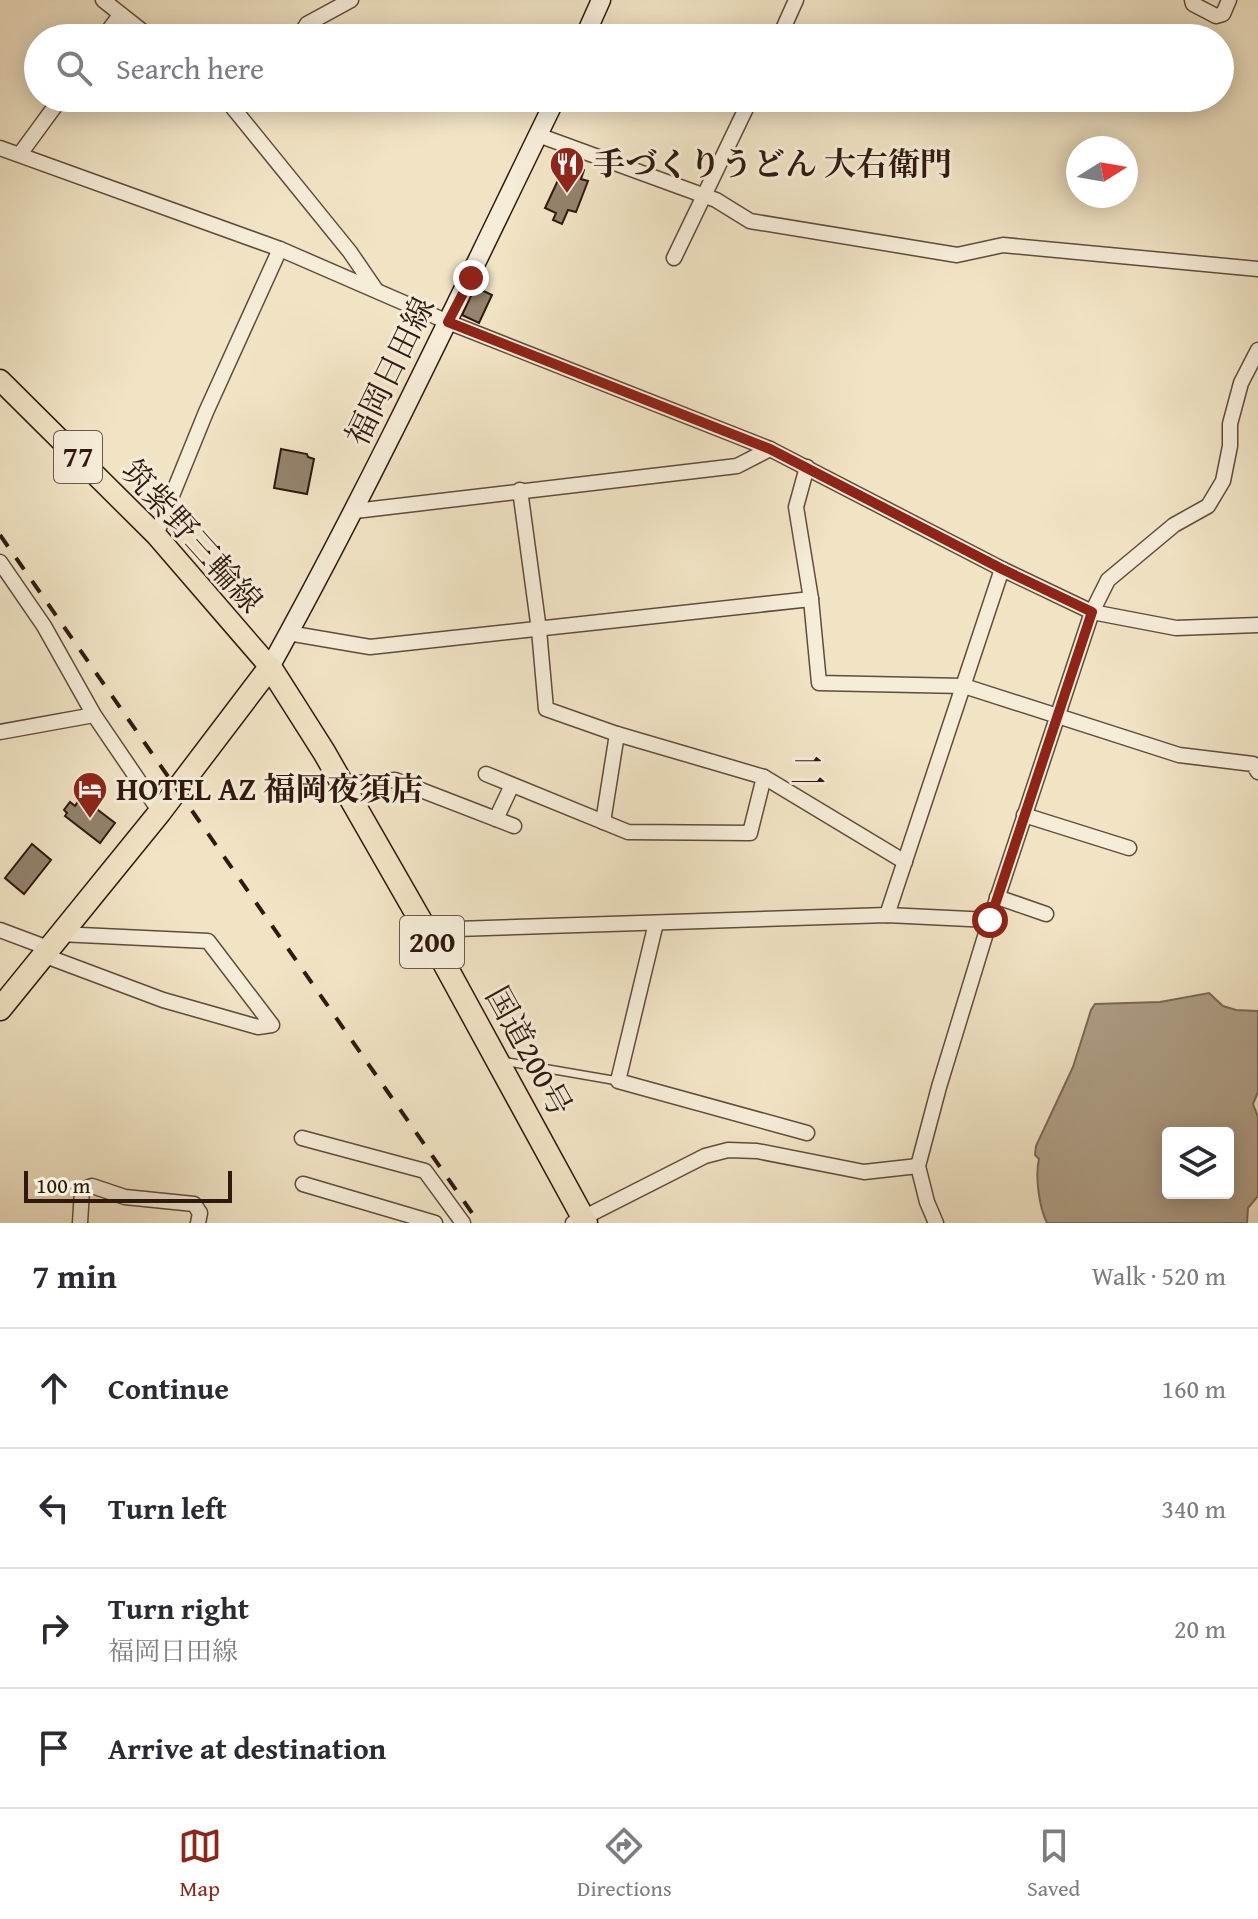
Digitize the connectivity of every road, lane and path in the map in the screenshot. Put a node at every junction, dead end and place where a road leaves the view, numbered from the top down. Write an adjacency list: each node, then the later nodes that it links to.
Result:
1 (103, 0): 7 (street)
2 (351, 0): 10 (street)
3 (601, 0): 11 (main road)
4 (796, 0): 12 (street)
5 (1192, 0): 6 (street)
6 (1229, 0)
7 (120, 15): 8 (street); 9 (street)
8 (113, 24)
9 (132, 24)
10 (307, 24)
11 (590, 24)
12 (785, 24)
13 (51, 112): 19 (street)
14 (236, 112): 24 (street)
15 (549, 112): 17 (main road, 福岡日田線)
16 (744, 112): 20 (street)
17 (538, 135): 20 (street); 25 (main road, 福岡日田線)
18 (0, 148): 19 (street)
19 (20, 154): 21 (street)
20 (705, 197): 22 (street); 23 (street)
21 (280, 249): 24 (street); 32 (street)
22 (674, 258)
23 (1258, 269)
24 (376, 290): 25 (street)
25 (448, 322): 28 (street); 31 (main road, 福岡日田線)
26 (1258, 350): 36 (street)
27 (0, 380): 32 (main road, 筑紫野三輪線 / 77)
28 (770, 449): 29 (street); 30 (street)
29 (807, 467): 34 (street); 35 (street)
30 (520, 490): 31 (street); 38 (street)
31 (355, 511): 39 (main road, 福岡日田線)
32 (156, 535): 40 (main road, 筑紫野三輪線 / 77)
33 (0, 562): 42 (street)
34 (1002, 569): 36 (street); 41 (street)
35 (811, 599): 38 (street); 41 (street)
36 (1092, 612): 37 (street); 43 (street)
37 (1258, 625)
38 (539, 630): 39 (street); 45 (street)
39 (288, 633): 40 (main road, 福岡日田線)
40 (270, 667): 49 (highway, 国道200号 / 200); 51 (highway)
41 (964, 686): 43 (street); 57 (street)
42 (94, 715): 44 (street); 51 (street)
43 (1056, 715): 46 (street); 52 (street)
44 (0, 732)
45 (617, 734): 48 (street); 54 (street)
46 (1256, 764)
47 (486, 774): 50 (street)
48 (764, 777): 54 (street); 57 (street)
49 (342, 784): 53 (street); 64 (highway, 国道200号 / 200)
50 (512, 785): 53 (street); 54 (street)
51 (160, 812): 65 (highway)
52 (1024, 815): 56 (street); 58 (street)
53 (496, 819): 55 (street)
54 (603, 822)
55 (514, 826)
56 (1129, 848)
57 (905, 862): 60 (street)
58 (997, 897): 59 (street); 61 (street)
59 (1046, 914)
60 (887, 915): 61 (street); 62 (street)
61 (990, 920): 71 (street)
62 (656, 923): 64 (street); 68 (street)
63 (0, 930): 65 (street)
64 (426, 930): 67 (highway, 国道200号 / 200)
65 (50, 946): 65 (street); 66 (highway)
66 (0, 1009)
67 (498, 1061): 68 (lane); 74 (highway, 国道200号 / 200)
68 (618, 1081): 69 (street)
69 (807, 1133)
70 (302, 1138): 73 (street)
71 (918, 1166): 74 (street); 79 (street)
72 (303, 1184): 77 (street)
73 (449, 1204): 77 (street); 78 (street)
74 (581, 1221)
75 (80, 1223): 76 (street)
76 (198, 1223)
77 (436, 1223)
78 (463, 1223)
79 (936, 1223)

